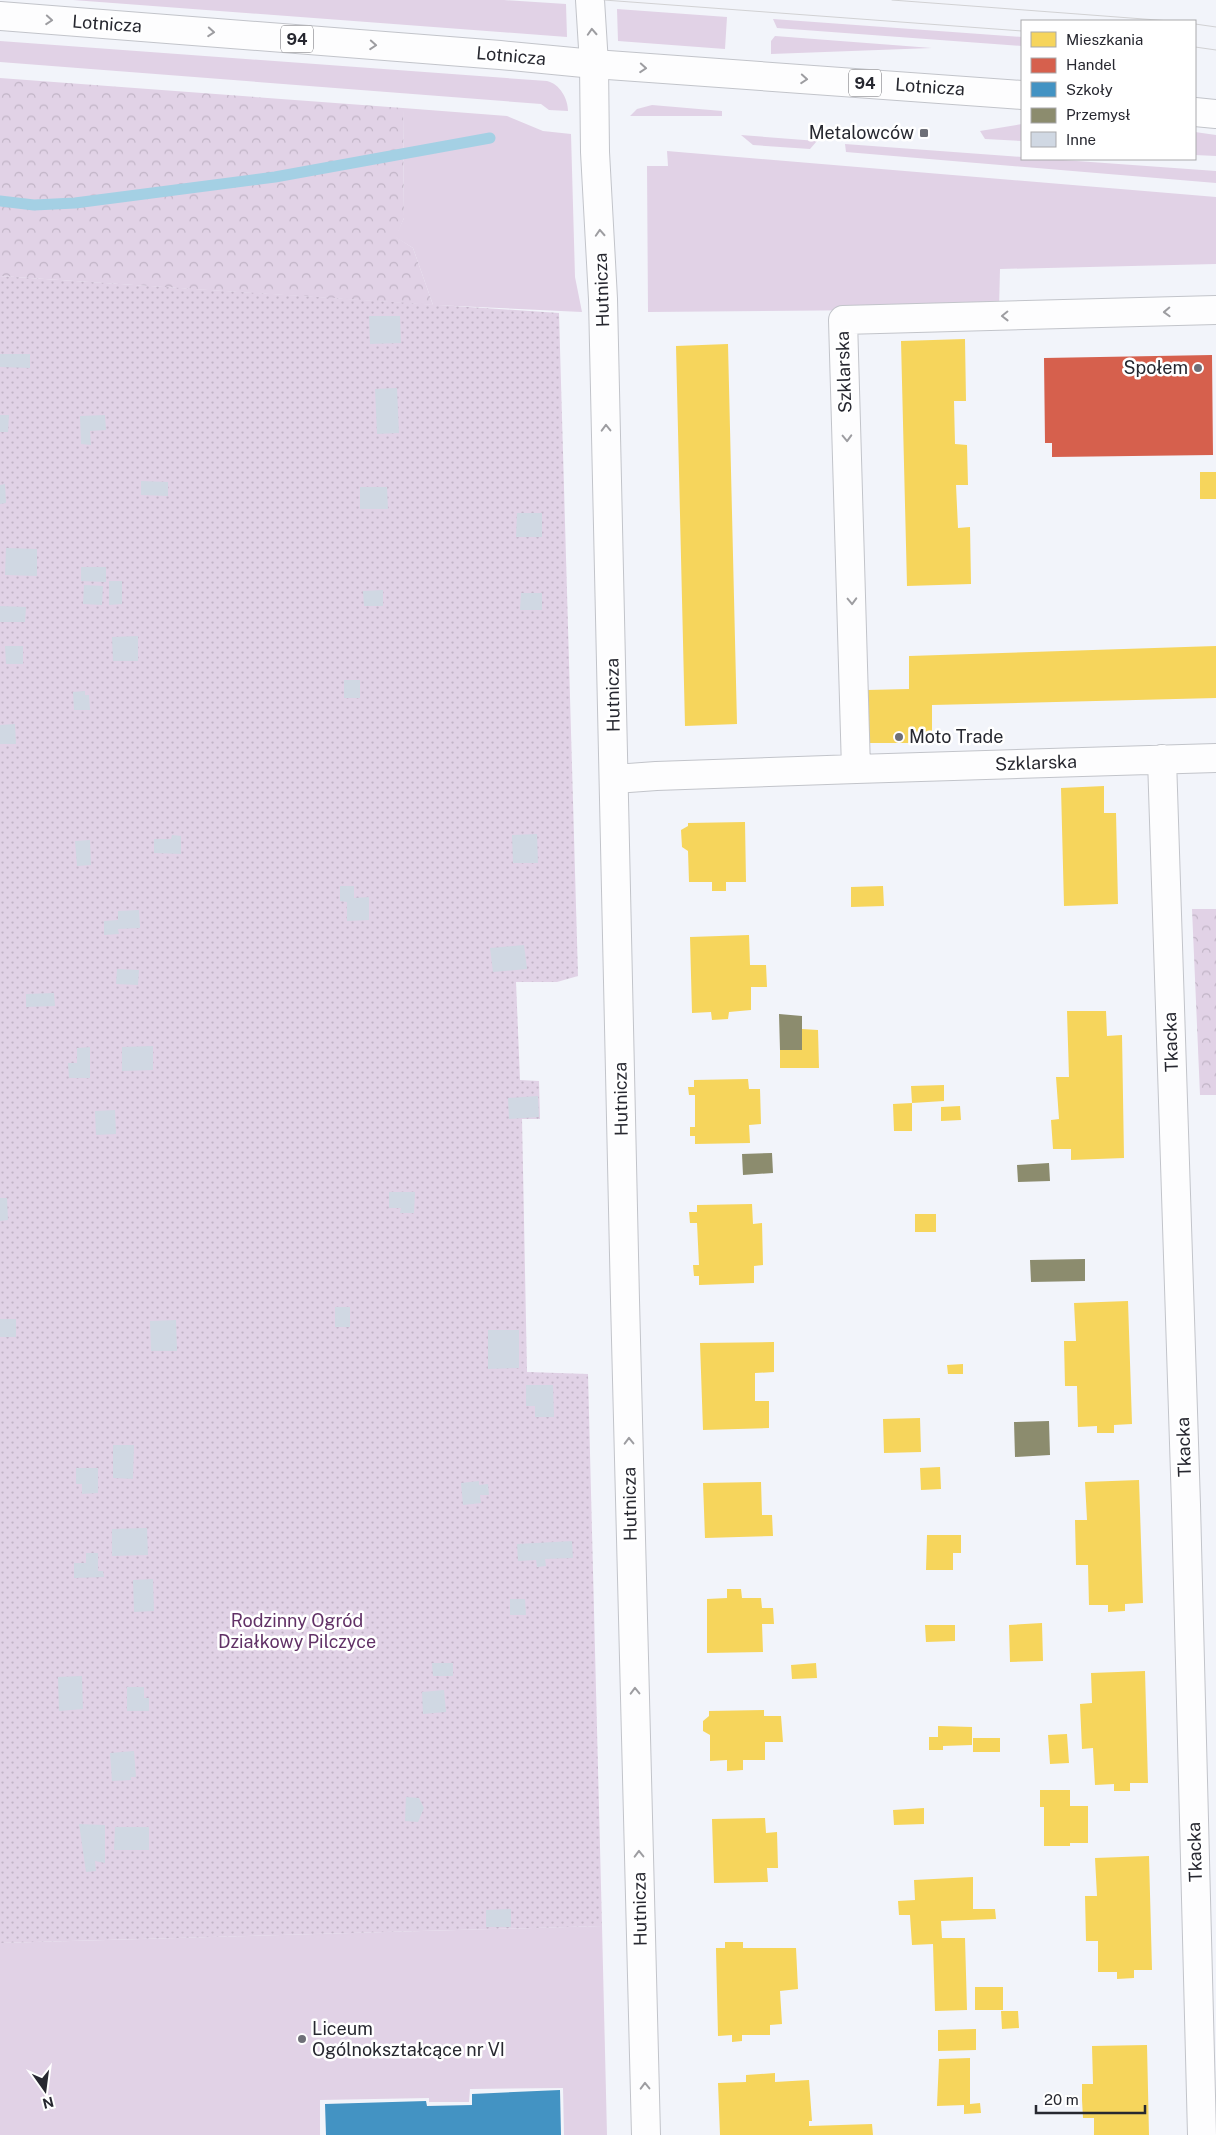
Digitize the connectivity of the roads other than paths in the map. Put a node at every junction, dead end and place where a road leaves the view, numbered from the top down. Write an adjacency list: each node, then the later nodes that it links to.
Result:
1 (590, 0): 3 (street, Hutnicza, one-way to 1)
2 (0, 16): 3 (street, Lotnicza / 94, one-way to 3)
3 (594, 64): 4 (street, Lotnicza / 94, one-way to 4); 11 (street, Hutnicza, one-way to 3)
4 (1021, 95)
5 (1196, 112): 6 (street)
6 (1216, 114)
7 (1216, 310): 10 (street, Szklarska, one-way to 10)
8 (1216, 758): 9 (street, Szklarska)
9 (1162, 760): 10 (street, Szklarska); 13 (street, Tkacka)
10 (856, 768): 11 (street, Szklarska)
11 (615, 779): 12 (street, Hutnicza, one-way to 11)
12 (646, 2135)
13 (1202, 2135)

